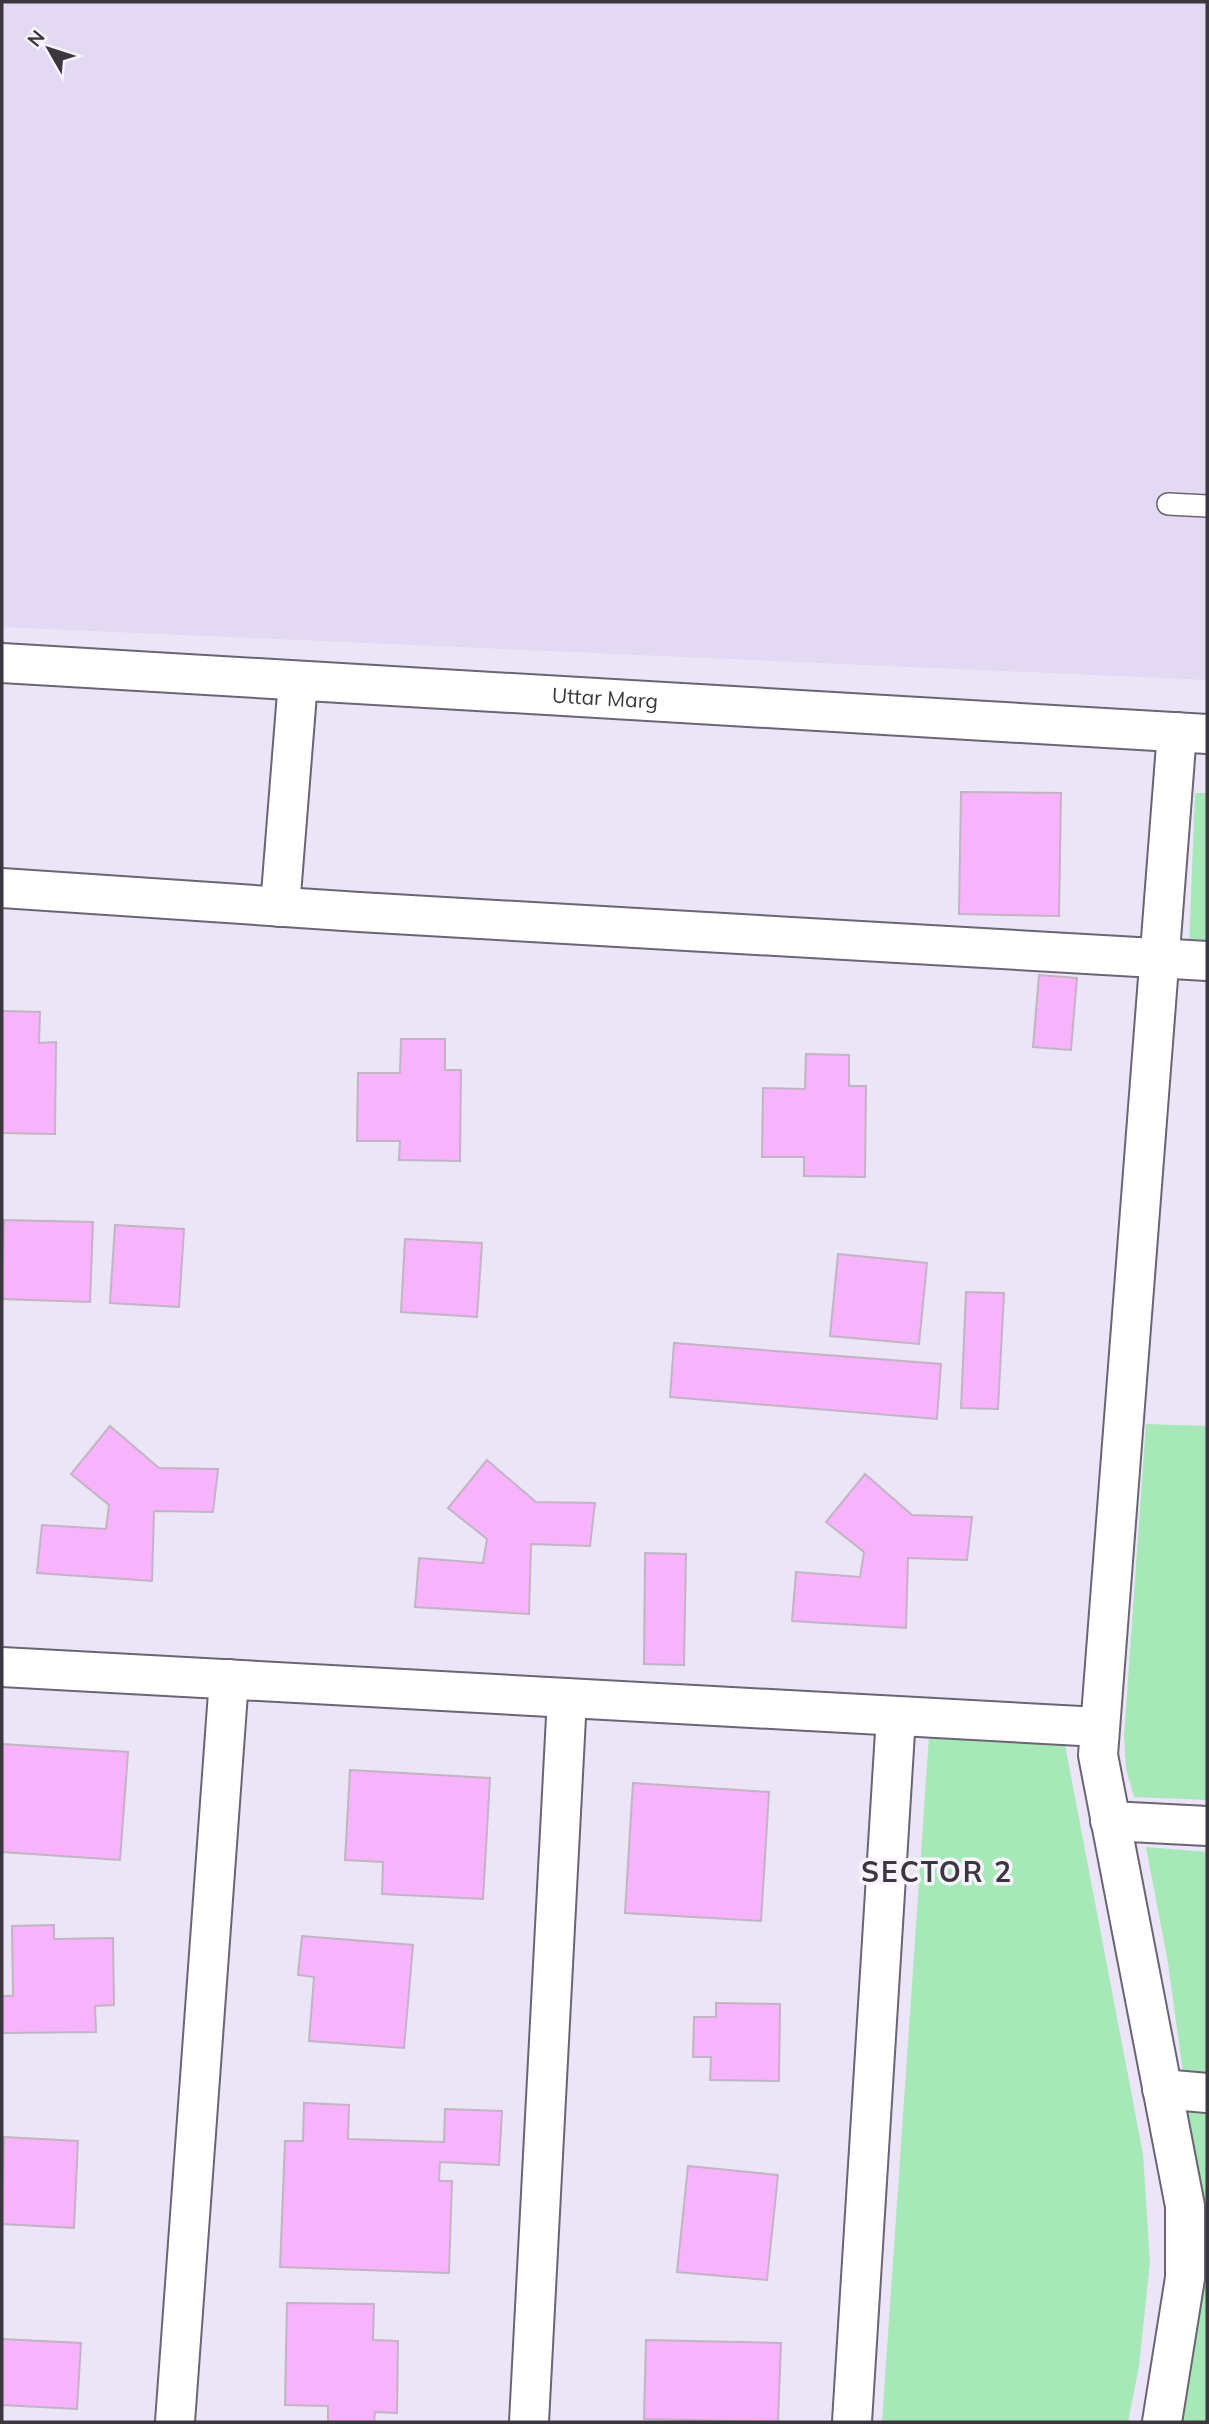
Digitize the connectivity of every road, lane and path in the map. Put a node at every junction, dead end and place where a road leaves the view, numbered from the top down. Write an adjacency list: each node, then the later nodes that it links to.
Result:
1 (1168, 504): 2 (lane)
2 (1207, 506)
3 (2, 663): 4 (street, Uttar Marg)
4 (298, 681): 5 (street, Uttar Marg); 7 (street)
5 (1192, 733): 8 (street)
6 (2, 888): 7 (street)
7 (280, 907): 8 (street)
8 (1159, 959): 9 (street); 14 (street)
9 (1207, 961)
10 (2, 1667): 11 (street)
11 (229, 1679): 12 (street); 19 (street)
12 (567, 1698): 13 (street); 20 (street)
13 (896, 1716): 14 (street); 21 (street)
14 (1100, 1727): 15 (street)
15 (1110, 1821): 16 (street); 17 (street)
16 (1207, 1826)
17 (1162, 2089): 18 (street); 22 (street)
18 (1207, 2093)
19 (175, 2422)
20 (529, 2422)
21 (852, 2422)
22 (1162, 2422)

